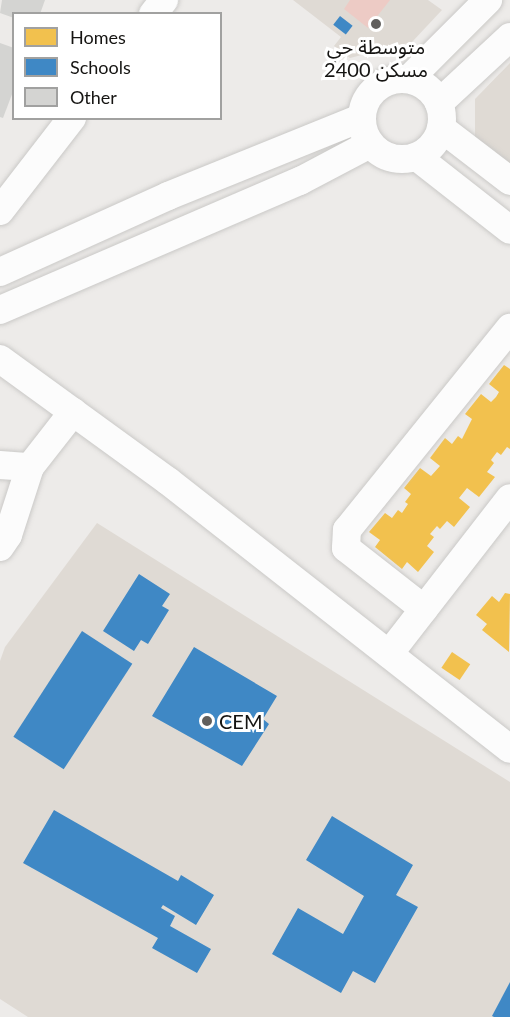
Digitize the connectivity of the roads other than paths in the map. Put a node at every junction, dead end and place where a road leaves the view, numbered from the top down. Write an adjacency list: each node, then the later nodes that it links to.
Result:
1 (164, 0): 3 (street)
2 (488, 0): 5 (street)
3 (155, 12)
4 (510, 37): 6 (street)
5 (409, 79): 6 (street); 8 (street)
6 (440, 116): 9 (street); 10 (street)
7 (70, 120): 11 (street)
8 (366, 131): 9 (street); 13 (street); 14 (street)
9 (417, 157): 12 (street)
10 (510, 180)
11 (0, 211)
12 (510, 230)
13 (0, 272)
14 (0, 310)
15 (510, 328): 22 (street)
16 (0, 359): 17 (street)
17 (73, 412): 19 (street); 23 (street)
18 (0, 465): 19 (street)
19 (30, 467): 21 (street)
20 (510, 498): 22 (street)
21 (0, 547)
22 (424, 609): 23 (street)
23 (389, 654): 24 (street)
24 (508, 744)

